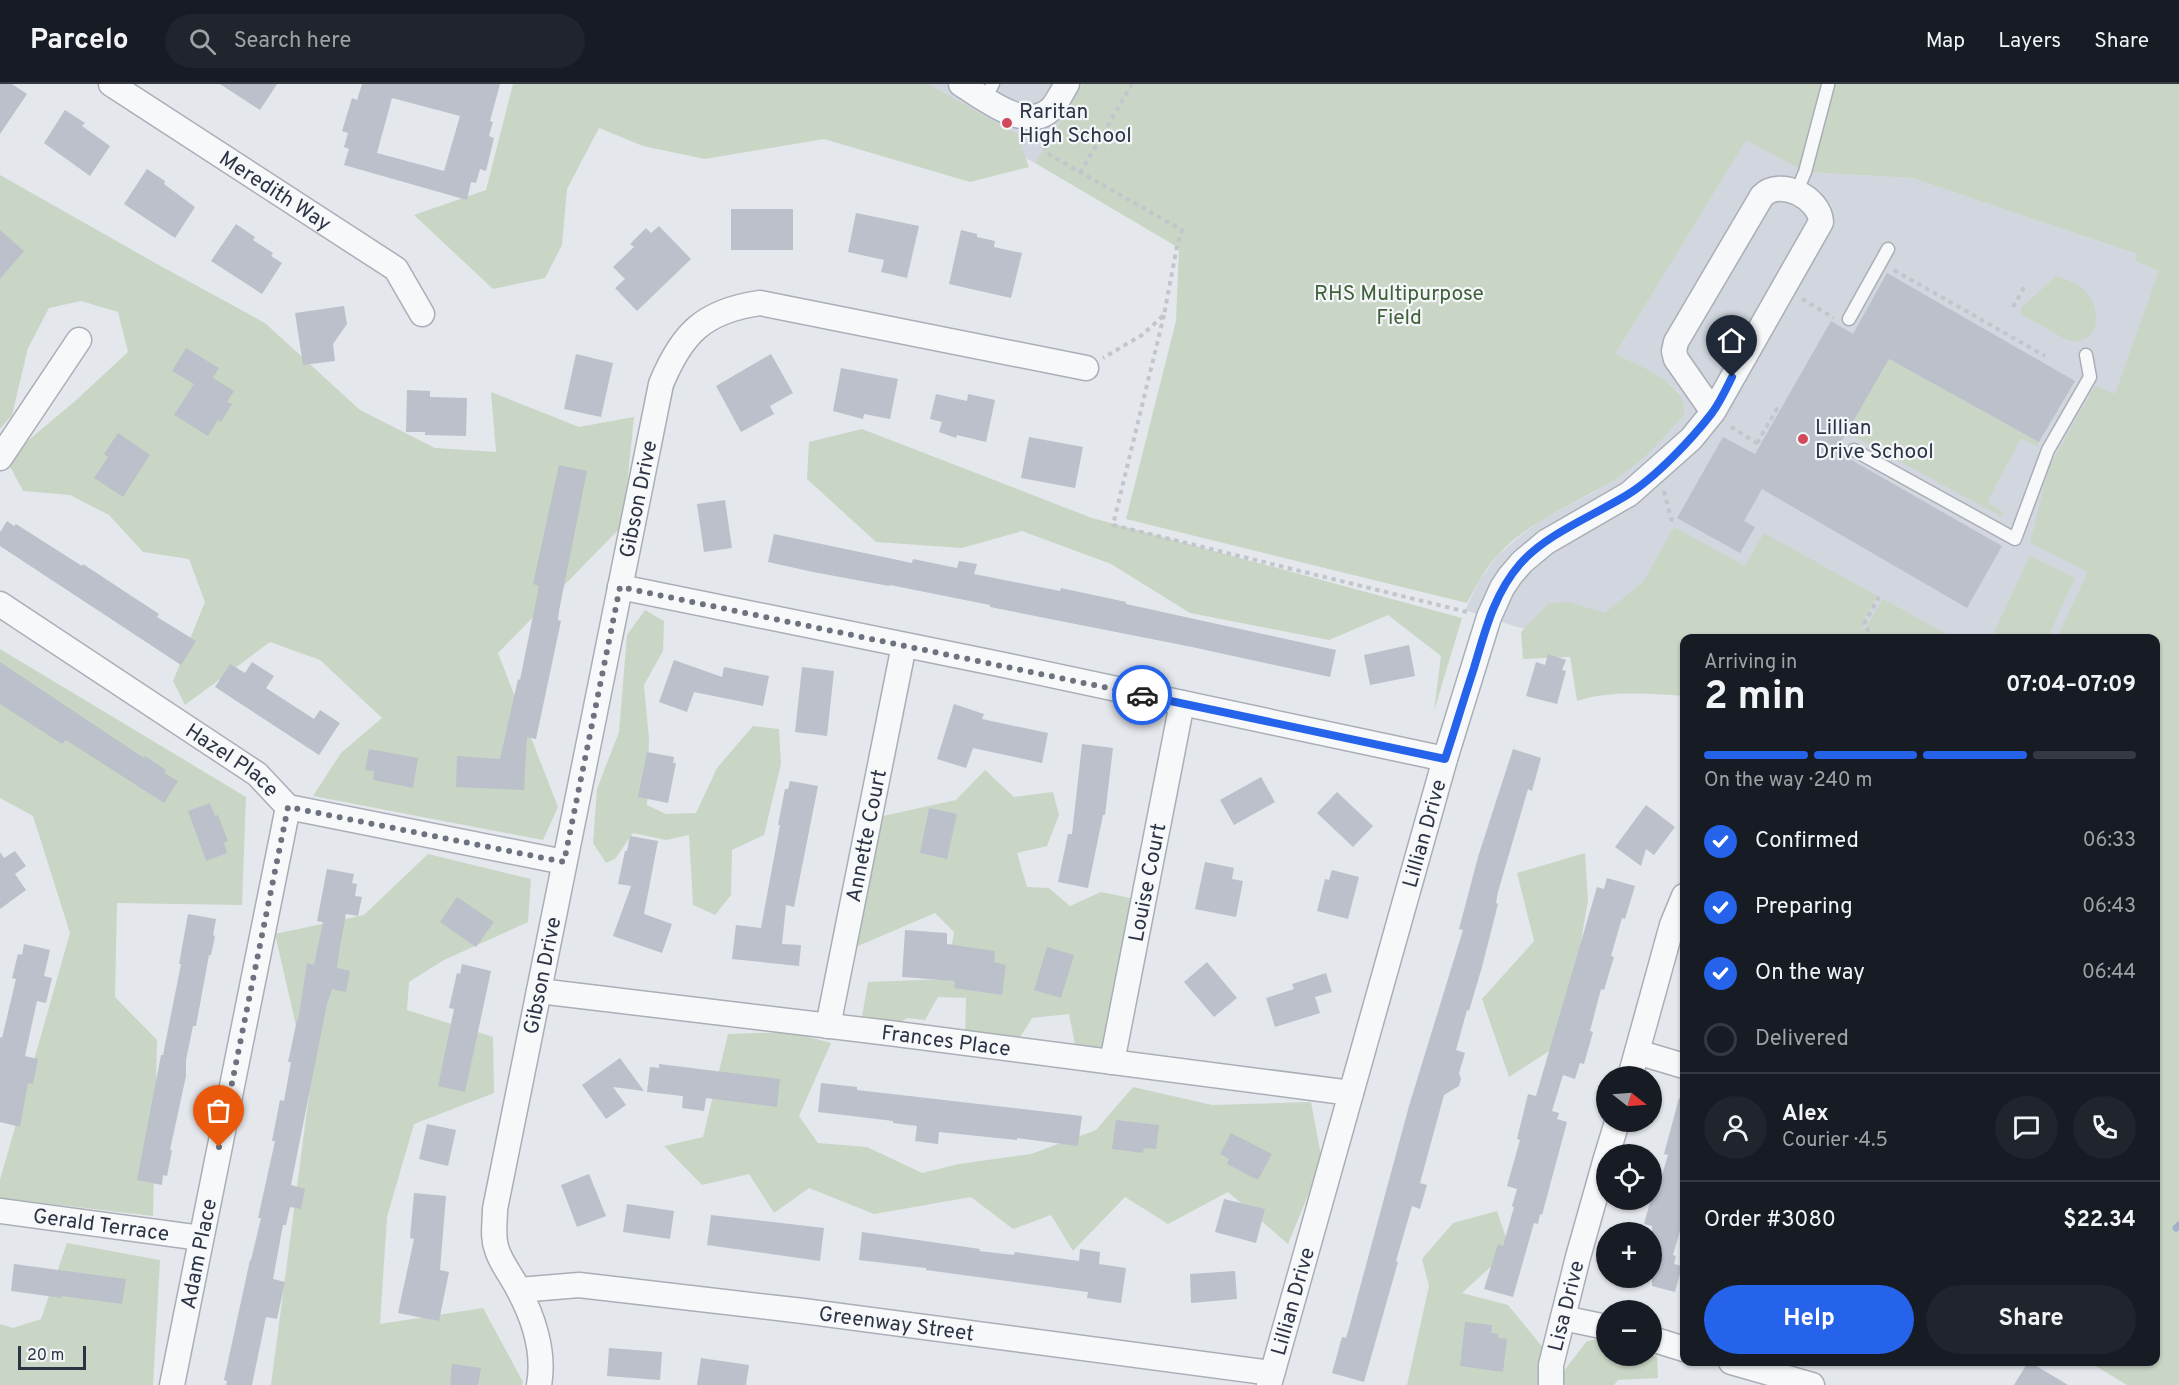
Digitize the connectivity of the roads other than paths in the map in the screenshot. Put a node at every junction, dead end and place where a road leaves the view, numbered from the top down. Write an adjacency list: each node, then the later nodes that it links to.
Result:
1 (111, 84): 8 (street, Meredith Way)
2 (961, 84): 5 (street)
3 (1067, 84): 5 (street)
4 (1828, 85): 6 (lane)
5 (989, 91)
6 (1789, 190): 13 (street, Lillian Drive); 13 (street)
7 (1888, 249): 9 (lane)
8 (422, 315)
9 (1849, 319)
10 (79, 340): 15 (street)
11 (2086, 355): 14 (lane)
12 (1086, 368): 16 (street, Gibson Drive)
13 (1719, 418): 20 (street, Lillian Drive)
14 (1854, 450)
15 (0, 458)
16 (620, 587): 18 (street); 22 (street, Gibson Drive)
17 (0, 604): 21 (street, Hazel Place)
18 (904, 645): 19 (street); 25 (street, Annette Court)
19 (1182, 703): 20 (street); 27 (street, Louise Court)
20 (1445, 759): 30 (street, Lillian Drive)
21 (288, 807): 22 (street, Hazel Place); 33 (street, Adam Place)
22 (564, 862): 24 (street, Gibson Drive)
23 (1680, 906): 26 (street)
24 (540, 991): 25 (street, Frances Place); 34 (street, Gibson Drive)
25 (828, 1026): 27 (street, Frances Place)
26 (1637, 1052): 28 (street); 29 (street)
27 (1112, 1062): 30 (street, Frances Place)
28 (1680, 1065)
29 (1633, 1066)
30 (1351, 1093): 40 (street, Lillian Drive)
31 (1596, 1195): 35 (street, Lisa Drive)
32 (0, 1211): 33 (street, Gerald Terrace)
33 (201, 1238): 41 (street, Adam Place)
34 (519, 1290): 40 (street, Greenway Street); 42 (street, Gibson Drive)
35 (1563, 1318): 36 (street); 43 (street, Lisa Drive)
36 (1596, 1325)
37 (1662, 1343): 38 (street)
38 (1680, 1348)
39 (1745, 1366): 44 (street)
40 (1270, 1379)
41 (172, 1385)
42 (539, 1385)
43 (1551, 1385)
44 (1812, 1385)

